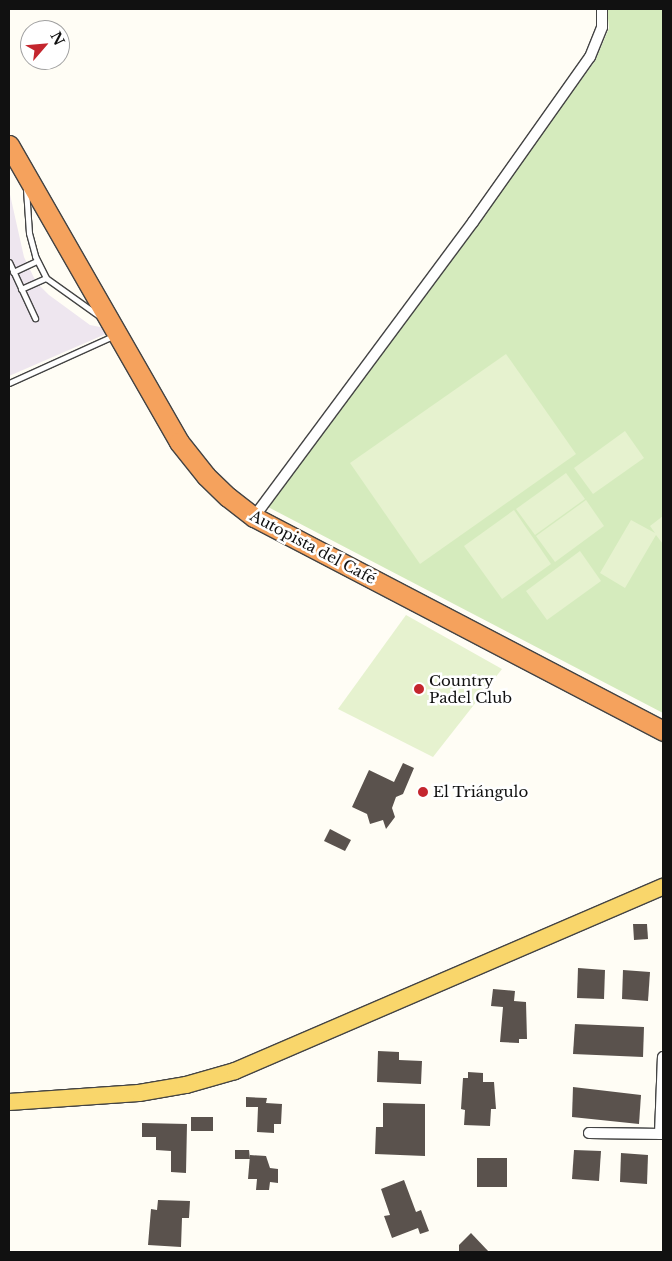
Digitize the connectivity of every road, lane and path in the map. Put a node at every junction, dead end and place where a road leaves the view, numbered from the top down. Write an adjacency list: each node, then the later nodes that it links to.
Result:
1 (602, 9): 12 (street)
2 (9, 145): 3 (highway, Autopista del Café)
3 (24, 171): 4 (lane); 10 (highway, Autopista del Café)
4 (37, 261): 6 (lane); 7 (lane)
5 (9, 262): 6 (lane)
6 (13, 272): 8 (lane)
7 (46, 278): 8 (lane); 10 (lane)
8 (21, 289): 9 (lane)
9 (35, 318)
10 (117, 331): 11 (lane); 12 (highway, Autopista del Café)
11 (9, 383)
12 (254, 517): 13 (highway, Autopista del Café)
13 (663, 731)
14 (663, 887): 16 (main road)
15 (663, 1057): 18 (street)
16 (9, 1102)
17 (589, 1133): 18 (street)
18 (662, 1134)

